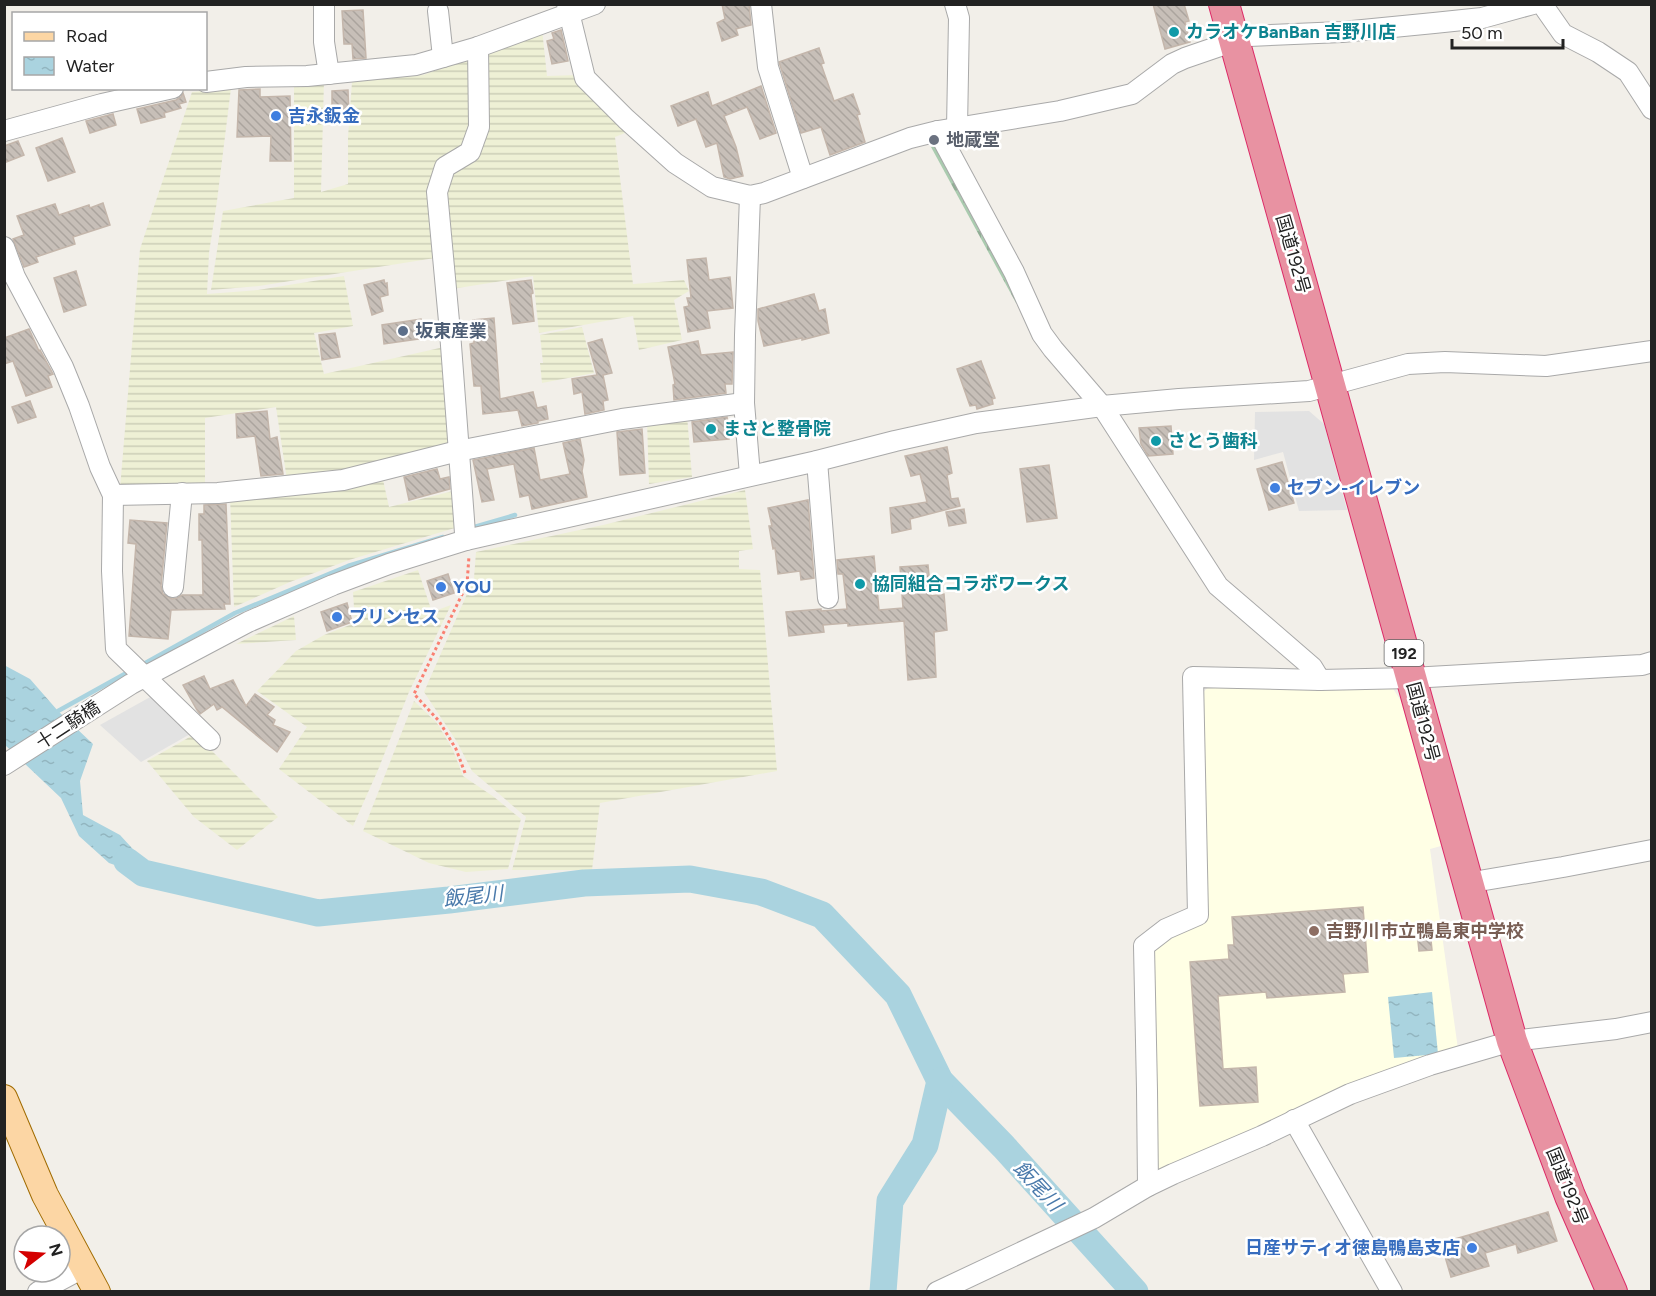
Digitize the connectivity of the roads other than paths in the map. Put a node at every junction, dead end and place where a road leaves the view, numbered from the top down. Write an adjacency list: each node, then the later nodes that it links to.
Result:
1 (324, 4): 14 (street)
2 (595, 4): 8 (street)
3 (761, 4): 20 (street)
4 (955, 4): 18 (street)
5 (1224, 4): 11 (highway, 国道192号 / 192)
6 (1533, 4): 10 (street)
7 (1542, 4): 17 (street)
8 (568, 10): 12 (street); 21 (street)
9 (438, 11): 13 (street)
10 (1432, 14): 11 (street)
11 (1233, 41): 18 (street); 25 (highway, 国道192号 / 192)
12 (478, 46): 13 (street); 28 (street)
13 (442, 57): 14 (street)
14 (329, 74): 15 (street)
15 (207, 82)
16 (164, 90): 19 (street)
17 (1652, 109)
18 (948, 129): 20 (street); 27 (street)
19 (4, 131)
20 (803, 178): 21 (street)
21 (750, 196): 26 (street)
22 (4, 247): 23 (street)
23 (10, 280): 32 (street)
24 (1652, 351): 25 (street, 十二騎橋)
25 (1331, 386): 27 (street, 十二騎橋); 38 (highway, 国道192号 / 192)
26 (744, 403): 28 (street); 30 (street)
27 (1102, 406): 29 (street, 十二騎橋); 39 (street)
28 (458, 451): 31 (street); 33 (street)
29 (817, 461): 30 (street, 十二騎橋); 35 (street)
30 (750, 475): 33 (street, 十二騎橋)
31 (182, 493): 32 (street); 34 (street)
32 (113, 495): 37 (street)
33 (465, 533): 37 (street, 十二騎橋)
34 (173, 587)
35 (828, 598)
36 (1652, 662): 38 (street)
37 (137, 673): 40 (street); 41 (street, 十二騎橋)
38 (1411, 678): 39 (street); 43 (highway, 国道192号 / 192)
39 (1320, 680): 48 (street)
40 (210, 740)
41 (4, 765)
42 (1652, 850): 43 (street)
43 (1467, 883): 45 (highway, 国道192号 / 192)
44 (1652, 1022): 45 (street)
45 (1512, 1041): 47 (street); 54 (highway, 国道192号 / 192)
46 (4, 1098): 49 (main road)
47 (1294, 1120): 48 (street); 53 (street)
48 (1148, 1186): 52 (street)
49 (85, 1267): 50 (street); 51 (main road)
50 (38, 1292)
51 (97, 1292)
52 (937, 1292)
53 (1392, 1292)
54 (1612, 1292)

